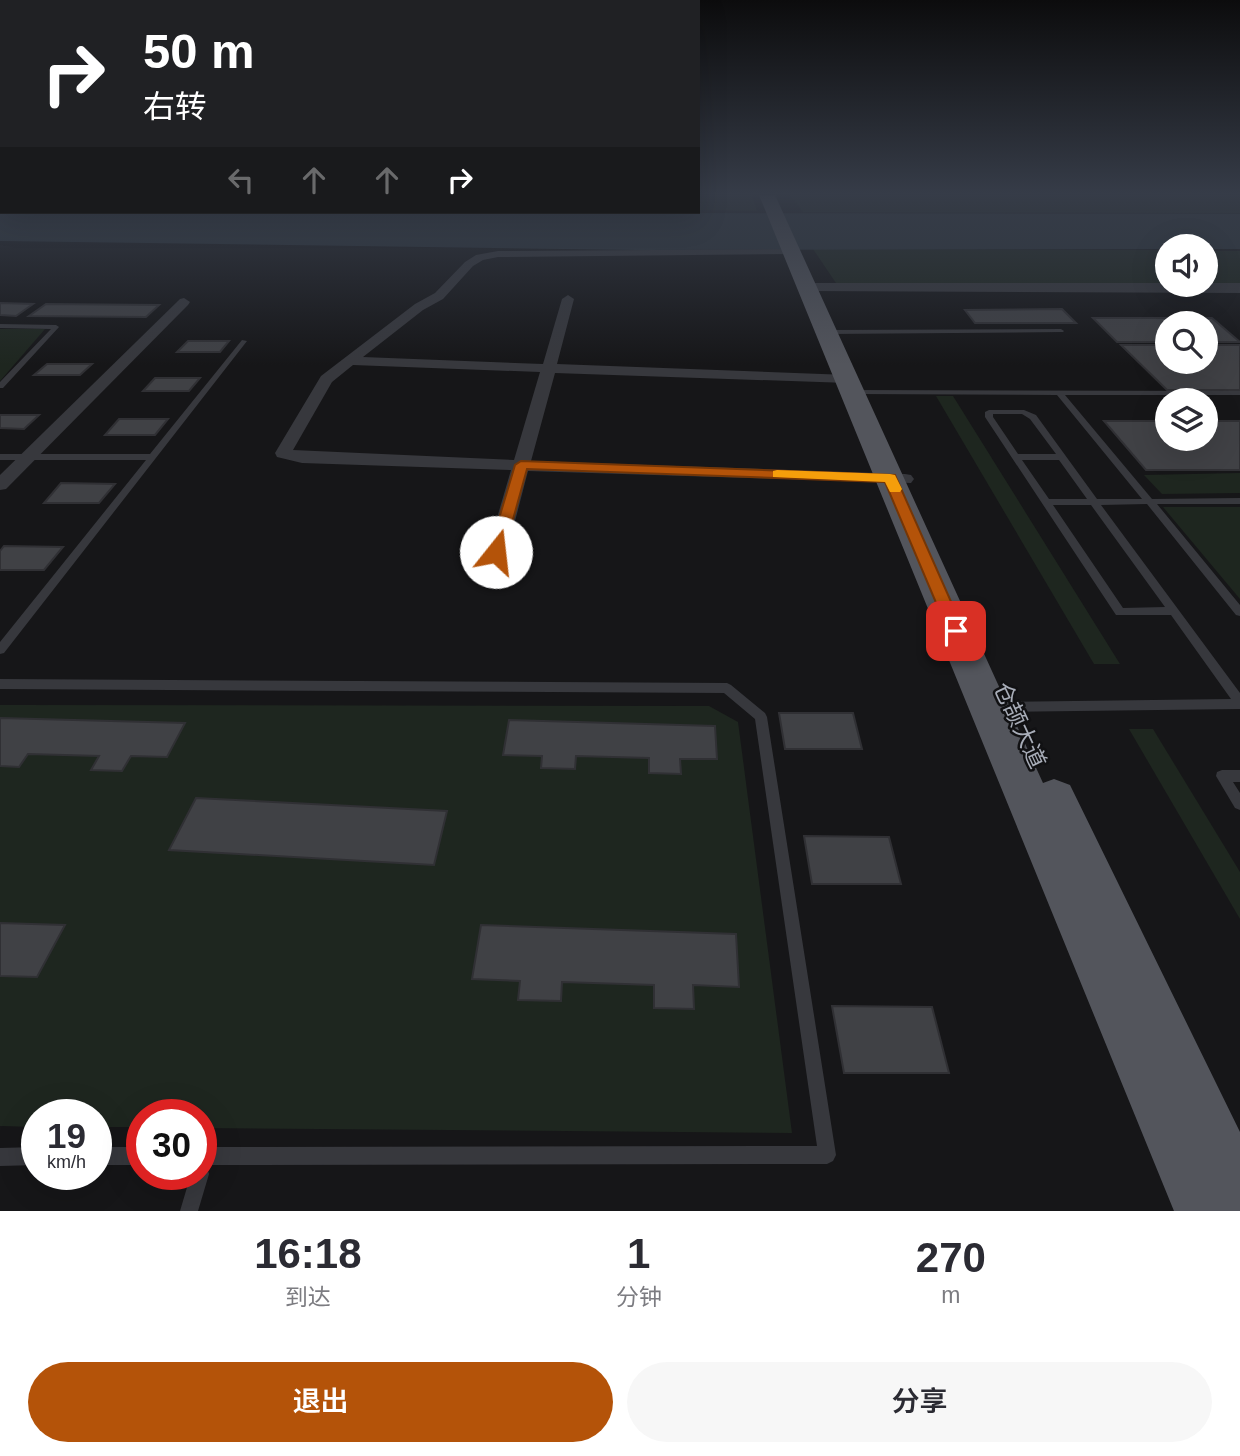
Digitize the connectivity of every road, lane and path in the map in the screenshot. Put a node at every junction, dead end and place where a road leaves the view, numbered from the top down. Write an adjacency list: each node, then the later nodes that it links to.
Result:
1 (797, 252): 2 (main road, 仓颉大道)
2 (804, 269): 3 (street); 8 (main road, 仓颉大道); 10 (street)
3 (1240, 288)
4 (568, 299): 11 (street)
5 (184, 302): 17 (street)
6 (0, 326): 12 (lane)
7 (1061, 331): 8 (lane)
8 (832, 332): 13 (main road, 仓颉大道)
9 (244, 341): 18 (lane)
10 (349, 360): 11 (street); 21 (street)
11 (549, 368): 13 (street); 21 (street)
12 (0, 386)
13 (856, 388): 14 (lane); 22 (main road, 仓颉大道)
14 (1060, 393): 15 (lane); 24 (lane)
15 (1240, 393)
16 (0, 457): 17 (lane)
17 (28, 457): 18 (lane); 23 (street)
18 (152, 457): 31 (lane)
19 (1016, 457): 20 (lane); 20 (lane); 26 (lane)
20 (1062, 457): 27 (lane)
21 (521, 465): 22 (street); 28 (street)
22 (898, 479): 34 (main road, 仓颉大道)
23 (0, 485)
24 (1150, 501): 25 (lane); 27 (lane); 30 (lane)
25 (1240, 501)
26 (1046, 502): 27 (lane); 29 (lane)
27 (1094, 502): 29 (lane)
28 (496, 552)
29 (1174, 611): 33 (lane)
30 (1240, 612)
31 (0, 650)
32 (0, 684): 39 (lane)
33 (1240, 703): 34 (lane)
34 (1000, 707): 41 (main road, 仓颉大道); 43 (main road, 仓颉大道)
35 (1240, 776): 36 (lane)
36 (1240, 804)
37 (21, 1156): 38 (lane)
38 (0, 1157)
39 (217, 1165)
40 (195, 1190): 42 (lane)
41 (1240, 1199)
42 (189, 1211)
43 (1206, 1211)

